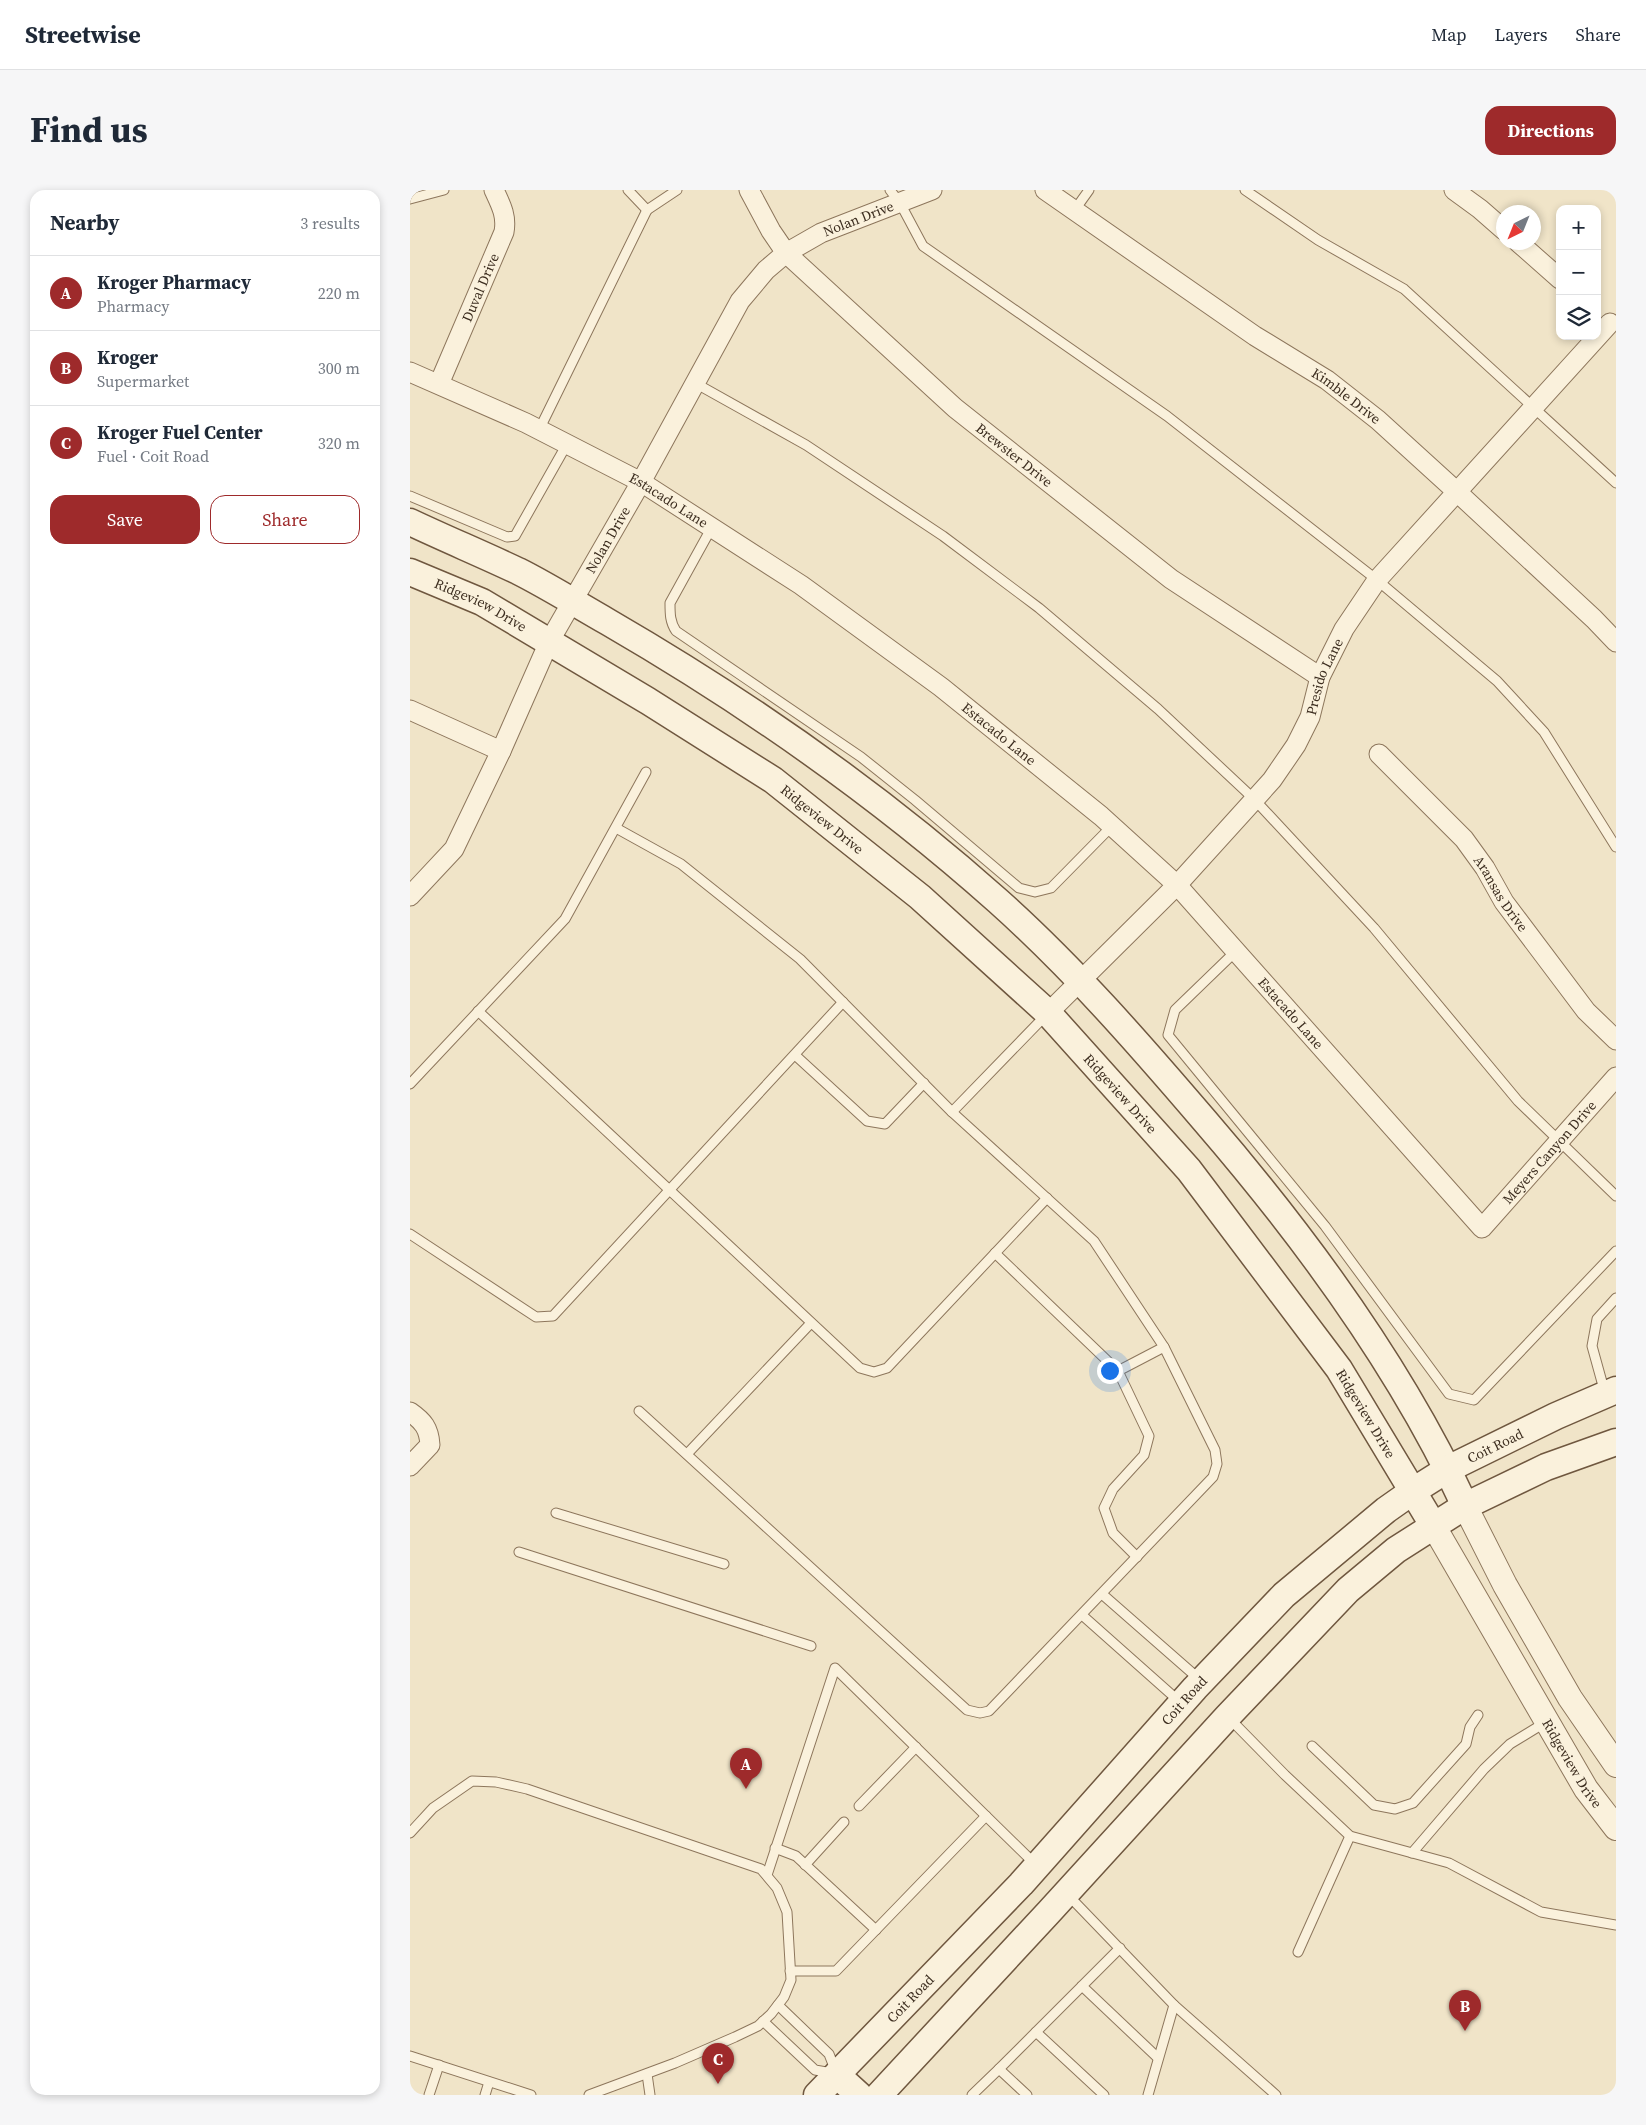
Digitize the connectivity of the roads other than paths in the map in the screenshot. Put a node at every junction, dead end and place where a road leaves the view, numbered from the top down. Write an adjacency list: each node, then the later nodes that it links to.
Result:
1 (444, 190): 12 (lane)
2 (494, 190): 22 (street, Duval Drive)
3 (628, 190): 13 (lane)
4 (677, 190): 13 (lane)
5 (748, 190): 17 (street, Brewster Drive)
6 (932, 190): 11 (street, Nolan Drive)
7 (1046, 190): 14 (street, Kimble Drive)
8 (1089, 190): 14 (lane)
9 (1245, 190): 23 (lane)
10 (1454, 190): 15 (street)
11 (895, 196): 17 (street, Nolan Drive); 33 (lane)
12 (410, 199)
13 (647, 210): 24 (lane)
14 (1074, 211): 28 (street, Kimble Drive)
15 (1496, 224)
16 (1527, 250): 18 (street)
17 (786, 254): 21 (street, Nolan Drive); 37 (street, Brewster Drive)
18 (1556, 275)
19 (1608, 321): 23 (street, Presido Lane)
20 (410, 372): 22 (street, Estacado Lane)
21 (695, 383): 26 (street, Nolan Drive); 42 (lane)
22 (439, 384): 24 (street, Estacado Lane)
23 (1533, 407): 27 (lane); 28 (street, Presido Lane)
24 (539, 430): 25 (street, Estacado Lane)
25 (567, 444): 26 (street, Estacado Lane); 29 (lane)
26 (641, 482): 31 (street, Estacado Lane); 34 (street, Nolan Drive)
27 (1616, 482)
28 (1456, 491): 33 (street, Presido Lane); 36 (street, Kimble Drive)
29 (410, 496)
30 (410, 522): 34 (main road)
31 (712, 527): 43 (street, Estacado Lane); 43 (lane)
32 (410, 572): 35 (main road, Ridgeview Drive)
33 (1377, 580): 37 (street, Presido Lane); 45 (lane)
34 (573, 602): 35 (street, Nolan Drive); 49 (main road)
35 (549, 642): 39 (street, Nolan Drive); 52 (main road, Ridgeview Drive)
36 (1616, 642)
37 (1320, 677): 42 (street, Presido Lane)
38 (410, 710): 39 (street)
39 (501, 752): 47 (street, Nolan Drive)
40 (1379, 754): 53 (street, Aransas Drive)
41 (646, 772): 44 (lane)
42 (1254, 799): 46 (street, Presido Lane); 59 (lane)
43 (1112, 826): 46 (street, Estacado Lane)
44 (616, 828): 50 (lane); 51 (lane)
45 (1616, 848)
46 (1177, 884): 48 (street, Estacado Lane); 49 (street, Presido Lane)
47 (410, 896)
48 (1236, 951): 63 (street, Estacado Lane); 65 (lane)
49 (1079, 982): 52 (street, Presido Lane); 77 (main road)
50 (843, 1002): 54 (lane); 56 (lane)
51 (478, 1012): 57 (lane); 60 (lane)
52 (1048, 1013): 58 (lane); 78 (main road, Ridgeview Drive)
53 (1616, 1040)
54 (795, 1055): 56 (lane); 60 (lane)
55 (1616, 1077): 59 (street, Meyers Canyon Drive)
56 (924, 1083): 58 (lane)
57 (410, 1084)
58 (952, 1112): 62 (lane)
59 (1558, 1142): 61 (lane); 63 (street, Meyers Canyon Drive)
60 (670, 1191): 64 (lane); 68 (lane)
61 (1616, 1196)
62 (1047, 1198): 66 (lane); 69 (lane)
63 (1482, 1228)
64 (410, 1234)
65 (1616, 1251)
66 (995, 1253): 68 (lane); 70 (lane)
67 (1616, 1298): 71 (lane)
68 (811, 1323): 75 (lane)
69 (1164, 1347): 70 (lane); 83 (lane)
70 (1118, 1371): 83 (lane)
71 (1611, 1391): 77 (main road, Coit Road)
72 (639, 1411): 75 (lane)
73 (410, 1412): 76 (street)
74 (1616, 1442): 79 (main road)
75 (687, 1454): 86 (lane)
76 (410, 1466)
77 (1448, 1469): 78 (main road, Coit Road); 79 (main road)
78 (1413, 1490): 81 (main road, Ridgeview Drive); 88 (main road, Coit Road)
79 (1464, 1506): 81 (main road); 94 (street)
80 (556, 1513): 84 (lane)
81 (1433, 1525): 90 (main road); 91 (street, Ridgeview Drive)
82 (519, 1552): 87 (lane)
83 (1137, 1557): 85 (lane)
84 (724, 1564)
85 (1102, 1594): 86 (lane); 88 (lane)
86 (1082, 1615): 88 (lane)
87 (812, 1646)
88 (1193, 1691): 90 (main road); 104 (main road, Coit Road)
89 (1478, 1715): 92 (lane)
90 (1227, 1717): 100 (lane); 106 (main road)
91 (1546, 1722): 98 (street, Ridgeview Drive); 102 (lane)
92 (1312, 1746)
93 (916, 1747): 95 (lane); 96 (lane); 101 (lane)
94 (1616, 1765)
95 (858, 1806)
96 (986, 1816): 104 (lane); 108 (lane)
97 (844, 1822): 103 (lane)
98 (1616, 1828)
99 (410, 1833): 105 (lane)
100 (1350, 1836): 102 (lane); 110 (lane)
101 (775, 1848): 103 (lane); 105 (lane)
102 (1412, 1853): 107 (lane)
103 (805, 1865): 108 (lane)
104 (1037, 1866): 106 (main road); 122 (main road, Coit Road)
105 (767, 1875): 111 (lane)
106 (1066, 1893): 109 (lane); 132 (main road)
107 (1616, 1925)
108 (876, 1930): 111 (lane)
109 (1120, 1948): 112 (lane); 113 (lane)
110 (1298, 1952)
111 (790, 1971): 114 (lane)
112 (1082, 1986): 116 (lane); 118 (lane)
113 (1174, 2005): 118 (lane); 136 (lane)
114 (778, 2006): 115 (lane); 122 (lane)
115 (763, 2021): 121 (lane); 122 (lane)
116 (1036, 2032): 120 (lane); 134 (lane)
117 (410, 2056): 119 (lane)
118 (1158, 2058): 135 (lane)
119 (439, 2065): 123 (lane); 125 (lane)
120 (999, 2069): 124 (lane); 133 (lane)
121 (647, 2074): 128 (lane); 129 (lane)
122 (837, 2075): 130 (main road, Coit Road); 131 (main road)
123 (489, 2082): 126 (lane); 127 (lane)
124 (1023, 2094)
125 (430, 2095)
126 (484, 2095)
127 (531, 2095)
128 (589, 2095)
129 (650, 2095)
130 (817, 2095)
131 (859, 2095)
132 (878, 2095)
133 (972, 2095)
134 (1104, 2095)
135 (1148, 2095)
136 (1276, 2095)

